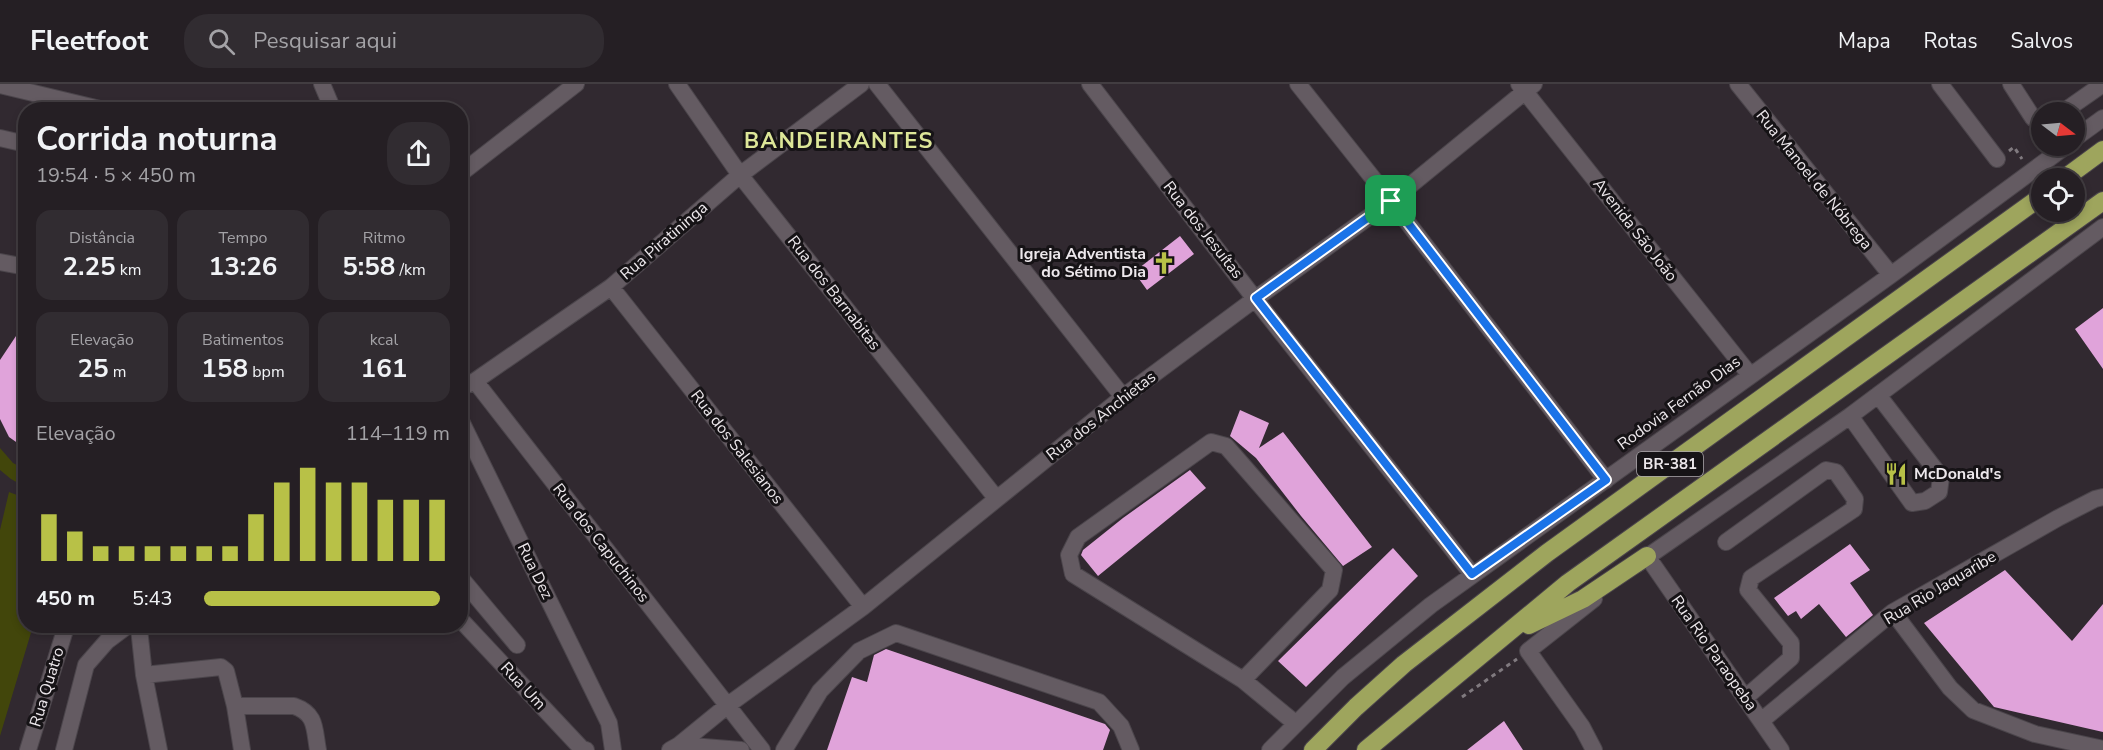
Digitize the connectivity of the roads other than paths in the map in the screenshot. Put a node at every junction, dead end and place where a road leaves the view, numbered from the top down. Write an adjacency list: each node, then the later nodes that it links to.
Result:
1 (322, 84): 15 (street)
2 (576, 84): 25 (street)
3 (676, 84): 27 (street, Rua dos Barnabitas)
4 (861, 84): 27 (street, Rua Piratininga)
5 (877, 84): 40 (street)
6 (1090, 84): 36 (street, Rua dos Jesuítas)
7 (1298, 84): 28 (street)
8 (1738, 84): 34 (street, Rua Manoel de Nóbrega)
9 (1941, 84): 24 (street)
10 (2011, 84): 17 (street)
11 (2103, 84): 16 (street)
12 (0, 85): 14 (street)
13 (1526, 86): 28 (street, Rua dos Anchietas); 37 (street, Avenida São João)
14 (71, 102)
15 (330, 102)
16 (2077, 102)
17 (2031, 115)
18 (2103, 118): 19 (street)
19 (2085, 131)
20 (0, 138): 21 (street)
21 (18, 142)
22 (2103, 150): 26 (highway)
23 (2052, 156): 34 (street, Rodovia Fernão Dias / BR-381)
24 (1997, 159)
25 (468, 168)
26 (2079, 168)
27 (740, 175): 35 (street, Rua Piratininga); 45 (street, Rua dos Barnabitas)
28 (1391, 201): 36 (street, Rua dos Anchietas); 43 (street)
29 (2103, 201): 56 (highway, BR-381)
30 (2031, 203): 79 (highway, BR-381)
31 (2103, 227): 39 (street, BR-381)
32 (0, 262): 33 (street)
33 (18, 265)
34 (1890, 275): 37 (street, Rodovia Fernão Dias / BR-381)
35 (611, 287): 38 (street, Rua Piratininga); 50 (street, Rua dos Salesianos)
36 (1256, 298): 40 (street, Rua dos Anchietas); 48 (street, Rua dos Jesuítas)
37 (1750, 375): 43 (street, Rodovia Fernão Dias / BR-381)
38 (468, 385): 61 (street, Rua dos Capuchinos)
39 (1878, 395): 41 (street, BR-381); 41 (street)
40 (1123, 398): 45 (street, Rua dos Anchietas)
41 (1850, 416): 47 (street, BR-381)
42 (468, 434): 73 (street, Rua Dez)
43 (1606, 480): 48 (street, Rodovia Fernão Dias / BR-381)
44 (2103, 497): 51 (street, Rua Rio Jaquaribe)
45 (996, 498): 50 (street, Rua dos Anchietas)
46 (1726, 542): 60 (street)
47 (1647, 556): 56 (highway, BR-381); 60 (street, Rua Rio Paraopeba); 81 (street)
48 (1472, 574): 64 (street, Rodovia Fernão Dias / BR-381)
49 (468, 586): 57 (street)
50 (863, 607): 61 (street, Rua dos Anchietas)
51 (1893, 612): 63 (street, Rua Rio Jaquaribe); 67 (street)
52 (468, 628): 72 (street, Rua Um)
53 (63, 633): 68 (street, Rua Quatro)
54 (118, 633): 65 (street)
55 (140, 633): 58 (street)
56 (1503, 638): 80 (highway, BR-381)
57 (518, 645)
58 (144, 675): 62 (street); 69 (street)
59 (1243, 680): 59 (street); 64 (street)
60 (1745, 698): 63 (street, Rua Rio Paraopeba)
61 (728, 705): 66 (street, Rua dos Anchietas); 75 (street, Rua dos Capuchinos)
62 (235, 706): 70 (street); 71 (street)
63 (1761, 721): 82 (street, Rua Rio Paraopeba)
64 (1295, 723): 78 (street, Rodovia Fernão Dias / BR-381)
65 (68, 745)
66 (675, 748): 74 (street)
67 (2103, 749)
68 (28, 750)
69 (159, 750)
70 (242, 750)
71 (318, 750)
72 (583, 750)
73 (614, 750)
74 (741, 750)
75 (762, 750)
76 (784, 750): 77 (street)
77 (1131, 750)
78 (1270, 750)
79 (1313, 750)
80 (1365, 750)
81 (1594, 750)
82 (1781, 750)

